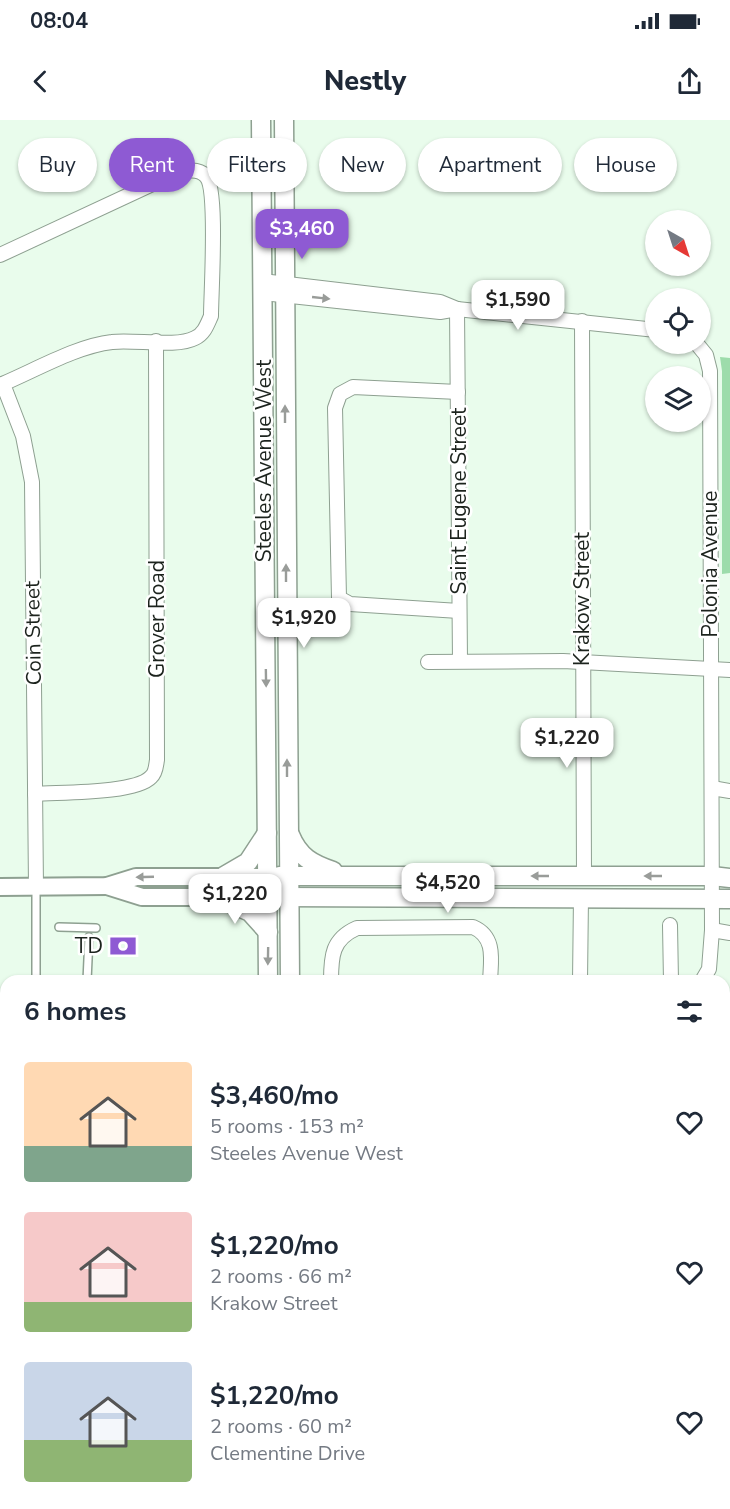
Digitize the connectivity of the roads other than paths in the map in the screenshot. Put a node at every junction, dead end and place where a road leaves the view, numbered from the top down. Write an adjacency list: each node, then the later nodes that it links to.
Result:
1 (261, 120): 4 (main road, Steeles Avenue West)
2 (284, 120): 5 (main road, Steeles Avenue West)
3 (0, 255): 9 (street)
4 (263, 287): 5 (street); 23 (main road, Steeles Avenue West, one-way to 23)
5 (284, 289): 6 (street); 22 (main road, Steeles Avenue West, one-way to 5)
6 (458, 309): 7 (street); 12 (street, Saint Eugene Street)
7 (582, 321): 8 (street); 15 (street, Krakow Street)
8 (645, 329)
9 (156, 341): 11 (street); 21 (street, Grover Road)
10 (705, 354): 17 (street, Polonia Avenue)
11 (1, 385): 21 (street, Coin Street)
12 (458, 392): 13 (street, Saint Eugene Street); 13 (street)
13 (459, 611): 14 (street, Saint Eugene Street)
14 (460, 661): 15 (street); 16 (street)
15 (582, 662): 17 (street); 27 (street, Krakow Street)
16 (428, 663)
17 (710, 670): 18 (street); 19 (street, Polonia Avenue)
18 (730, 670)
19 (712, 788): 20 (street); 28 (street, Polonia Avenue)
20 (730, 791)
21 (35, 794): 33 (street, Coin Street)
22 (288, 826): 24 (main road); 26 (main road, Steeles Avenue West)
23 (267, 833): 25 (main road); 29 (main road, Steeles Avenue West)
24 (343, 875): 26 (main road); 27 (main road, one-way to 24)
25 (224, 876): 29 (street); 31 (street, one-way to 31)
26 (289, 876): 29 (main road); 39 (main road, Steeles Avenue West)
27 (584, 876): 28 (main road, one-way to 27)
28 (712, 876): 30 (main road); 38 (street, Polonia Avenue)
29 (268, 877): 35 (main road, Steeles Avenue West)
30 (730, 878)
31 (107, 886): 33 (street); 34 (street)
32 (0, 887): 33 (street)
33 (36, 887): 49 (lane)
34 (217, 897): 35 (street); 45 (main road)
35 (269, 897): 39 (main road); 45 (main road, Steeles Avenue West)
36 (336, 897): 37 (main road); 39 (main road); 48 (main road)
37 (581, 897): 38 (main road); 55 (street)
38 (711, 897): 40 (main road); 44 (street, Polonia Avenue)
39 (289, 898): 48 (main road, Steeles Avenue West)
40 (730, 899)
41 (670, 925): 56 (street)
42 (59, 927): 43 (lane)
43 (96, 928)
44 (712, 930): 46 (street); 57 (street, Polonia Avenue)
45 (268, 932): 51 (main road, Steeles Avenue West, one-way to 51)
46 (730, 933)
47 (89, 937): 50 (lane)
48 (290, 951): 52 (main road, Steeles Avenue West)
49 (36, 975)
50 (87, 975)
51 (268, 975)
52 (290, 975)
53 (331, 975): 54 (street)
54 (490, 975)
55 (580, 975)
56 (671, 975)
57 (706, 975)

